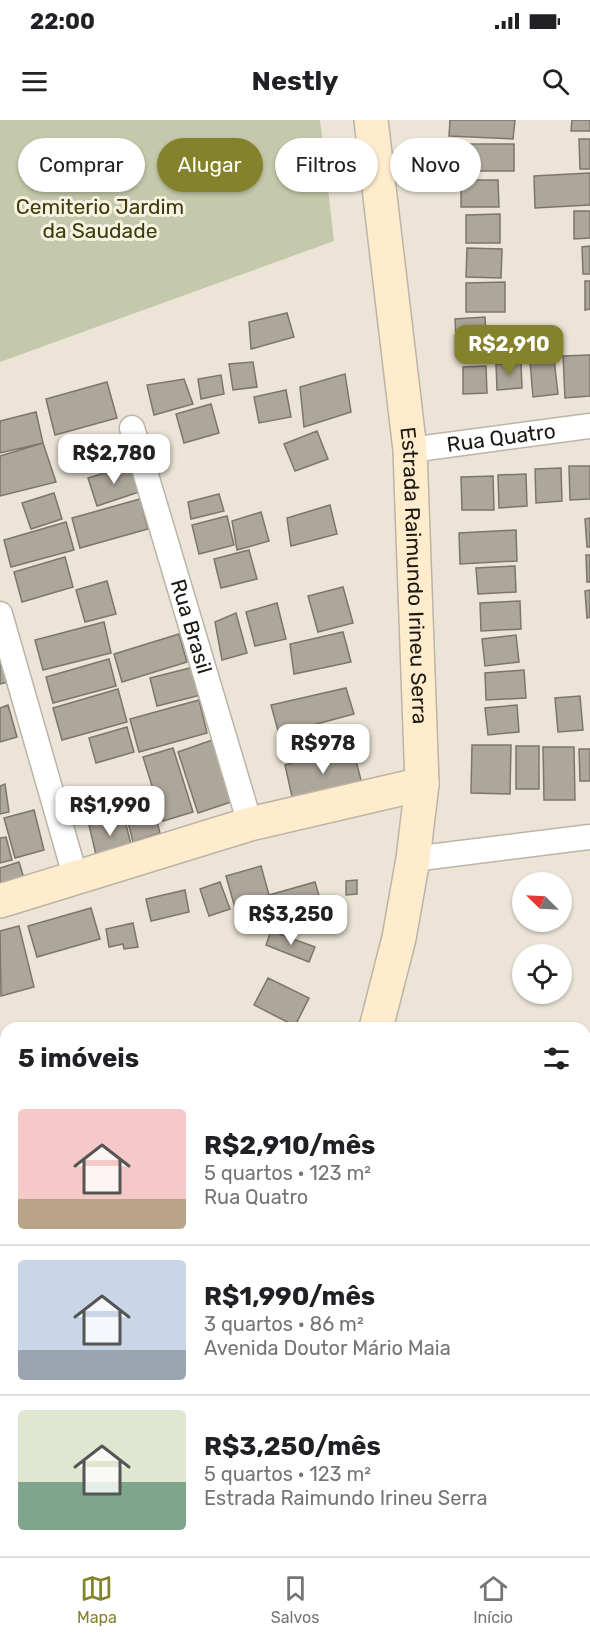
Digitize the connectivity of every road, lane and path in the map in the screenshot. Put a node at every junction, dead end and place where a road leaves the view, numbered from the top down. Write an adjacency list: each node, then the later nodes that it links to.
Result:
1 (371, 120): 4 (street, Estrada Raimundo Irineu Serra)
2 (590, 426): 4 (street, Rua Quatro)
3 (132, 428): 7 (street, Rua Brasil)
4 (410, 450): 6 (street, Estrada Raimundo Irineu Serra)
5 (0, 614): 10 (street)
6 (422, 784): 7 (street); 9 (street, Estrada Raimundo Irineu Serra)
7 (250, 824): 10 (street)
8 (590, 837): 9 (street)
9 (413, 859): 12 (street, Estrada Raimundo Irineu Serra)
10 (76, 879): 11 (street)
11 (0, 901)
12 (378, 1022)

